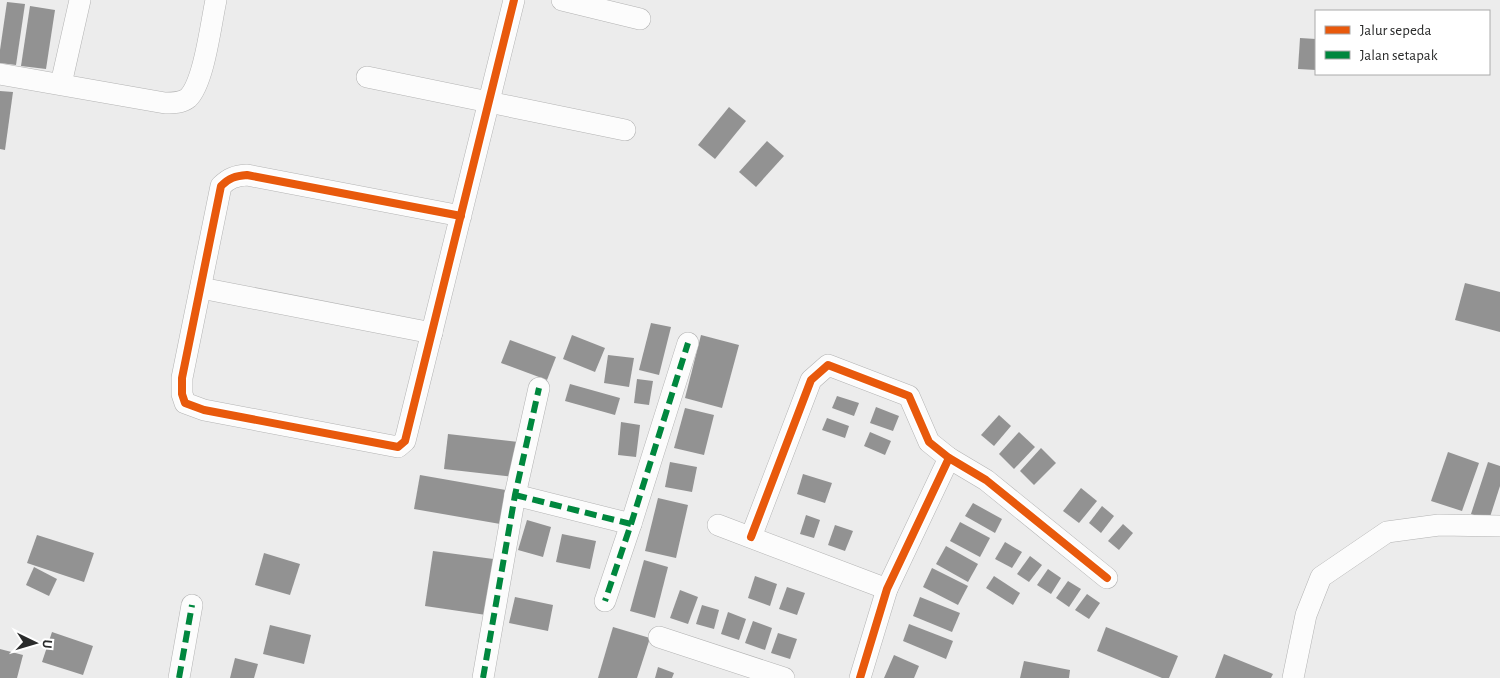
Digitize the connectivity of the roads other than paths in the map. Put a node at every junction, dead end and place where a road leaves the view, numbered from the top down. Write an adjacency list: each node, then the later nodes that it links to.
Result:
1 (80, 0): 8 (street)
2 (216, 0): 8 (street)
3 (514, 0): 9 (street)
4 (562, 0): 5 (street)
5 (640, 19)
6 (0, 74): 8 (street)
7 (367, 76): 9 (street)
8 (61, 84)
9 (489, 101): 10 (street); 11 (street)
10 (625, 130)
11 (461, 216): 12 (street); 13 (street)
12 (201, 288): 13 (street); 13 (street)
13 (432, 333)
14 (688, 342): 18 (street)
15 (539, 388): 17 (street)
16 (949, 458): 21 (street); 22 (street); 23 (street)
17 (516, 495): 18 (street); 28 (street)
18 (632, 524): 24 (street)
19 (718, 525): 21 (street)
20 (1500, 526): 31 (street)
21 (750, 537): 23 (street)
22 (1107, 578)
23 (887, 588): 30 (street)
24 (605, 601)
25 (192, 605): 27 (street)
26 (658, 637): 29 (street)
27 (179, 678)
28 (483, 678)
29 (784, 678)
30 (860, 678)
31 (1294, 678)

